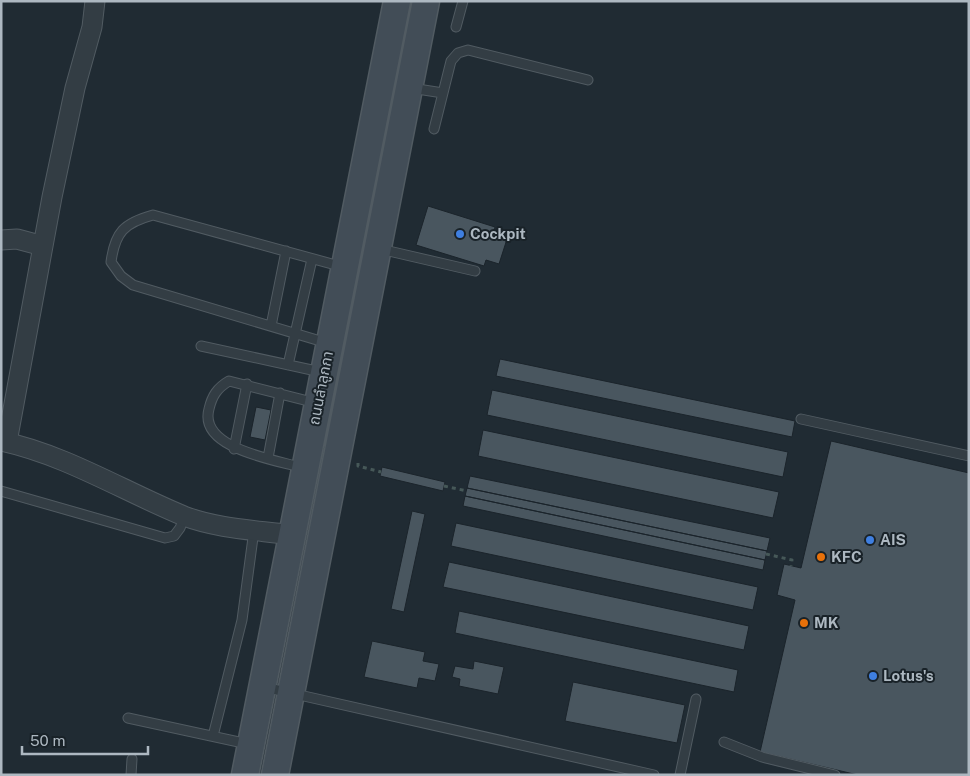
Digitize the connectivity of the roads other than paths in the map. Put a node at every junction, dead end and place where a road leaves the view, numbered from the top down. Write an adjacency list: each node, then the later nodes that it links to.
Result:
1 (95, 1): 11 (street)
2 (397, 1): 15 (main road, ถนนลำลูกกา)
3 (426, 1): 7 (main road, ถนนลำลูกกา)
4 (463, 1): 5 (lane)
5 (456, 26)
6 (588, 80): 8 (lane)
7 (409, 87): 8 (lane); 12 (main road, ถนนลำลูกกา)
8 (443, 93): 9 (lane)
9 (434, 129)
10 (1, 240): 11 (street)
11 (43, 246): 27 (street)
12 (377, 248): 16 (lane); 37 (main road, ถนนลำลูกกา)
13 (286, 252): 14 (lane); 17 (lane); 17 (lane)
14 (312, 259): 15 (lane); 18 (lane)
15 (345, 268): 19 (main road, ถนนลำลูกกา)
16 (475, 271)
17 (271, 326): 18 (lane)
18 (296, 334): 19 (lane); 21 (lane)
19 (330, 344): 22 (main road, ถนนลำลูกกา)
20 (201, 346): 21 (lane)
21 (288, 365): 22 (lane)
22 (324, 373): 25 (main road, ถนนลำลูกกา)
23 (247, 384): 24 (lane); 28 (lane); 28 (lane)
24 (280, 393): 25 (lane); 30 (lane)
25 (318, 403): 31 (main road, ถนนลำลูกกา)
26 (801, 419): 29 (lane)
27 (4, 442): 33 (street)
28 (234, 449): 30 (lane)
29 (969, 456)
30 (268, 458): 31 (lane)
31 (305, 468): 35 (main road, ถนนลำลูกกา)
32 (1, 491): 33 (lane)
33 (185, 516): 34 (street)
34 (254, 530): 35 (street); 40 (lane)
35 (292, 535): 36 (main road, ถนนลำลูกกา)
36 (263, 687): 37 (lane); 42 (main road, ถนนลำลูกกา)
37 (292, 694): 46 (main road, ถนนลำลูกกา); 47 (lane)
38 (696, 699): 48 (lane)
39 (128, 718): 40 (lane)
40 (213, 736): 42 (lane)
41 (724, 742): 49 (lane)
42 (251, 745): 45 (main road, ถนนลำลูกกา)
43 (132, 759): 44 (lane)
44 (132, 775)
45 (245, 775)
46 (275, 775)
47 (654, 775)
48 (680, 775)
49 (835, 775)

